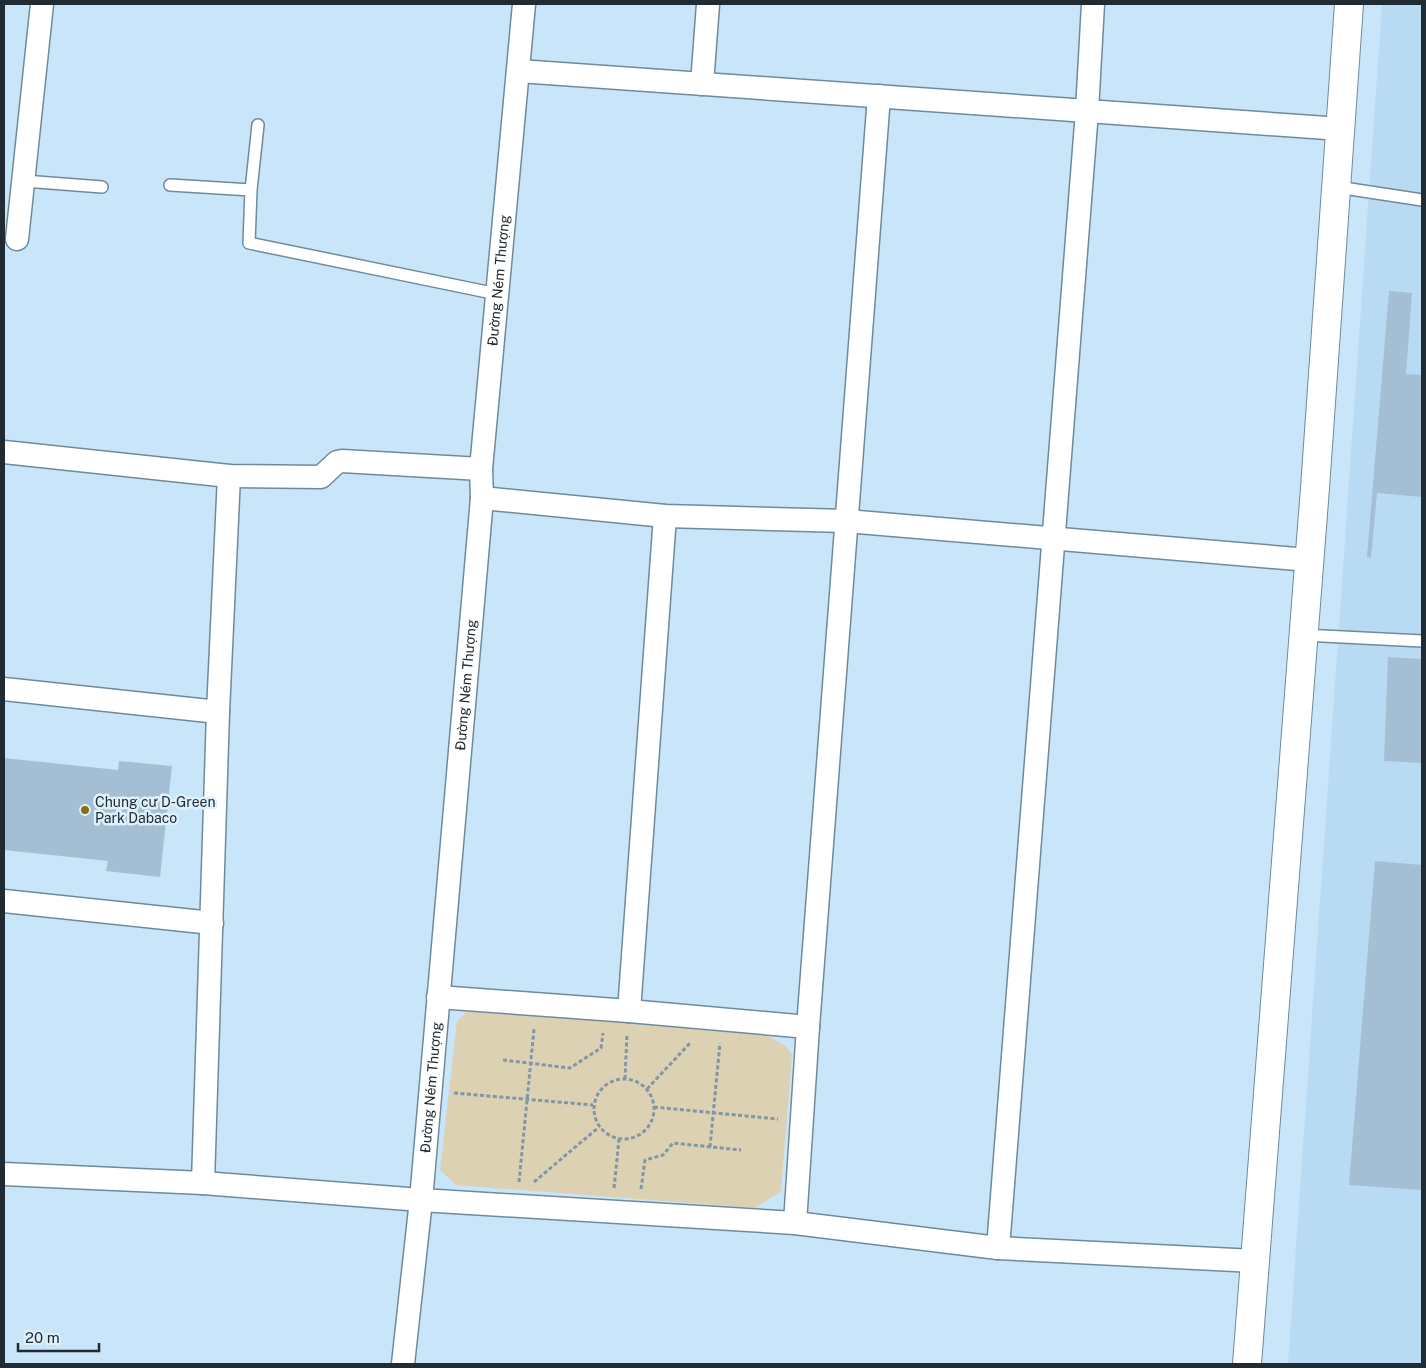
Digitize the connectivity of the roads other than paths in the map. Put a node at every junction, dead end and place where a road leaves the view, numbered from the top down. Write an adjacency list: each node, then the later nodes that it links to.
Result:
1 (42, 4): 12 (street)
2 (524, 4): 6 (street, Đường Ném Thượng)
3 (708, 4): 7 (street)
4 (1093, 4): 9 (street)
5 (1349, 4): 11 (street)
6 (519, 71): 7 (street); 19 (street, Đường Ném Thượng)
7 (702, 84): 8 (street)
8 (879, 96): 9 (street); 25 (street)
9 (1087, 110): 11 (street); 26 (street)
10 (258, 126): 16 (lane)
11 (1341, 130): 14 (street)
12 (24, 181): 15 (lane); 18 (street)
13 (170, 185): 16 (lane)
14 (1337, 186): 17 (lane); 27 (street)
15 (102, 187)
16 (251, 190): 19 (lane)
17 (1422, 200)
18 (17, 239)
19 (497, 294): 21 (street, Đường Ném Thượng)
20 (4, 452): 22 (street)
21 (481, 469): 22 (street); 23 (street, Đường Ném Thượng)
22 (229, 476): 31 (street)
23 (482, 498): 24 (street); 34 (street, Đường Ném Thượng)
24 (664, 516): 25 (street); 35 (street)
25 (846, 521): 26 (street); 36 (street)
26 (1055, 538): 27 (street); 41 (street)
27 (1308, 560): 28 (street)
28 (1303, 635): 29 (lane); 42 (street)
29 (1422, 642)
30 (4, 689): 31 (street)
31 (218, 712): 33 (street)
32 (4, 901): 33 (street)
33 (212, 923): 38 (street)
34 (438, 997): 35 (street); 39 (street, Đường Ném Thượng)
35 (628, 1017): 36 (street)
36 (808, 1027): 40 (street)
37 (4, 1174): 38 (street)
38 (203, 1184): 39 (street)
39 (421, 1200): 40 (street); 43 (street, Đường Ném Thượng)
40 (795, 1223): 41 (street)
41 (998, 1248): 42 (street)
42 (1255, 1262): 44 (street)
43 (403, 1364)
44 (1247, 1364)

